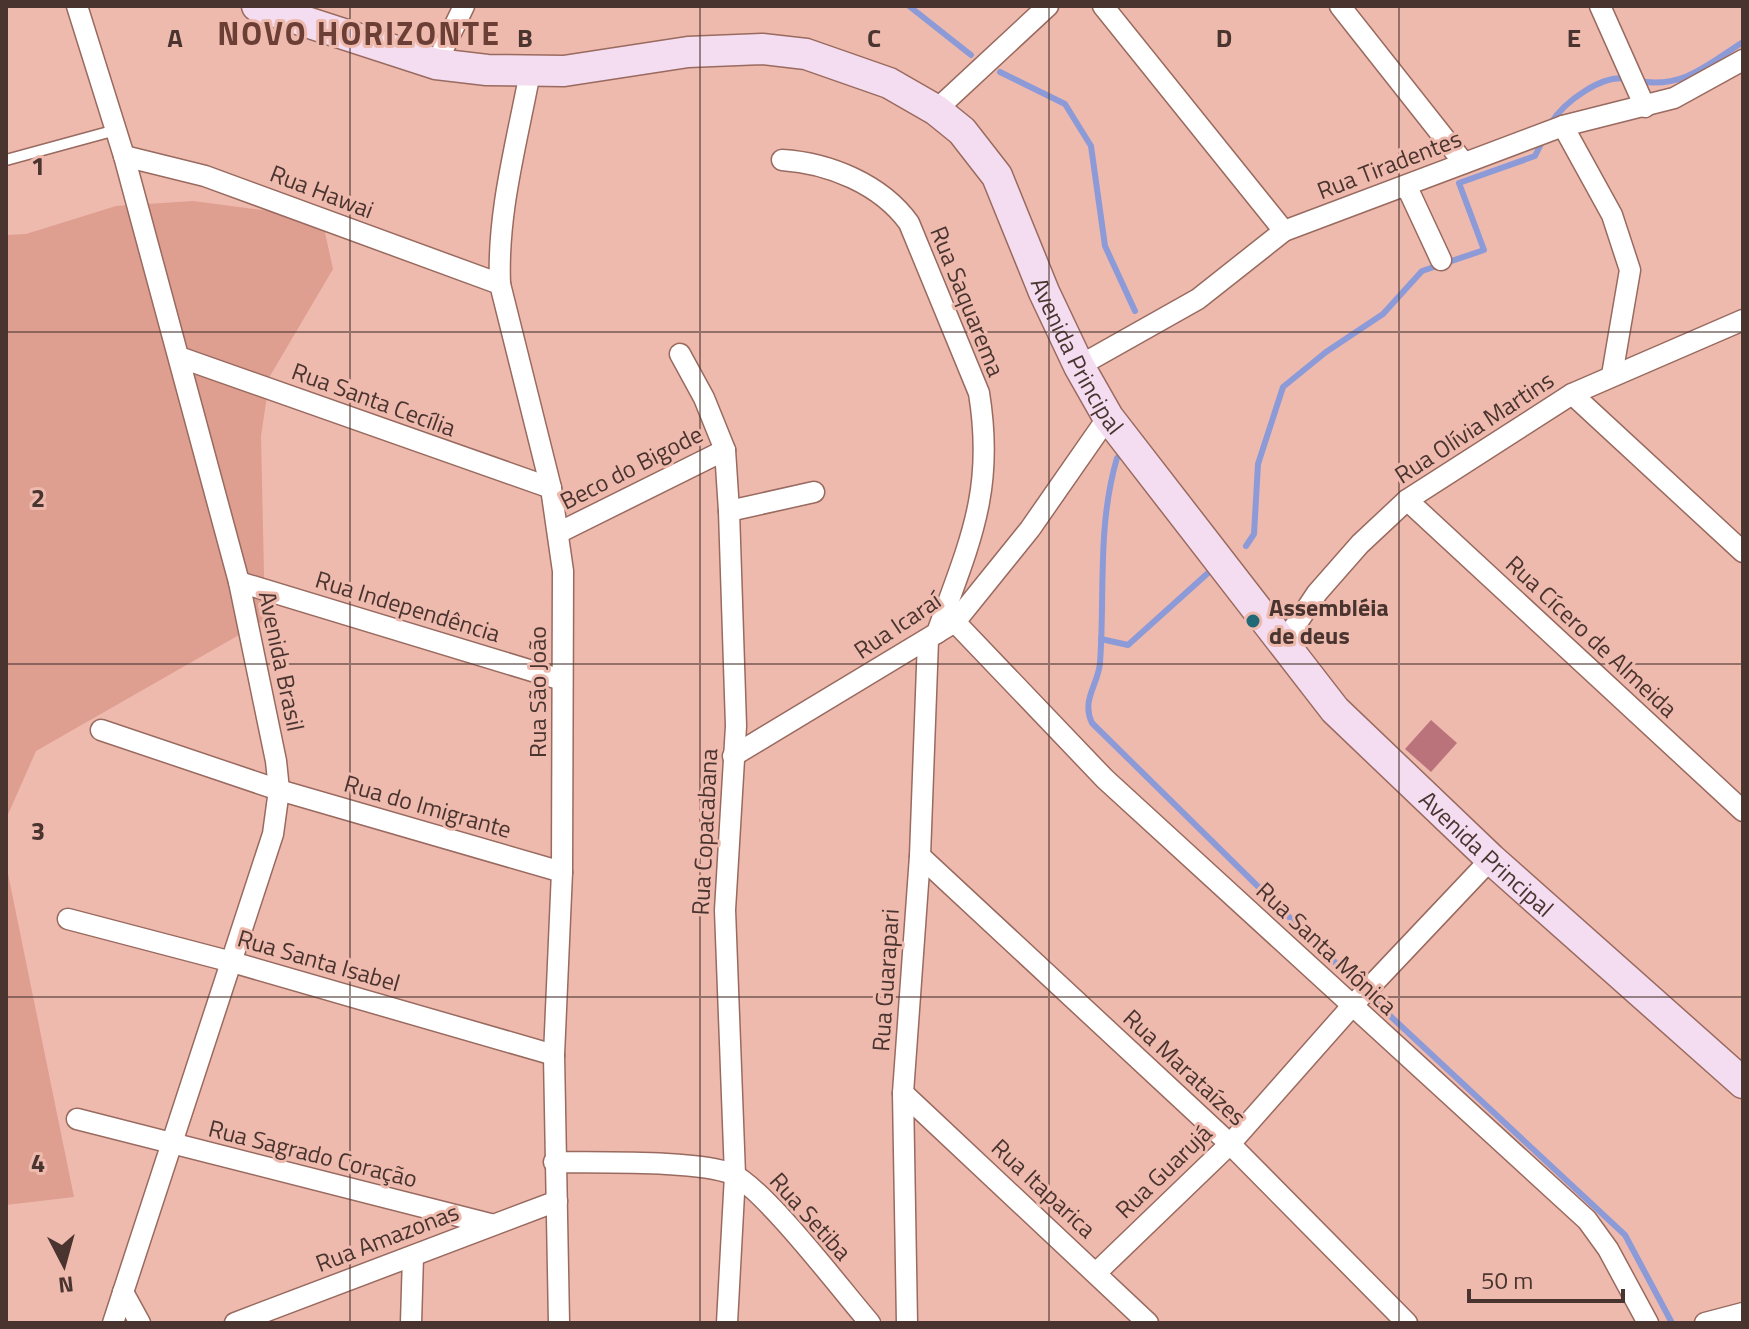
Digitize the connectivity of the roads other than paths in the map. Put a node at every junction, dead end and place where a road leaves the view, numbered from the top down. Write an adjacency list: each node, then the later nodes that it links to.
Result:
1 (77, 6): 14 (street, Avenida Brasil)
2 (257, 6): 9 (street, Avenida Principal)
3 (464, 6): 9 (street)
4 (1103, 6): 20 (street)
5 (1340, 6): 18 (street)
6 (1600, 6): 11 (street)
7 (1036, 10): 12 (street)
8 (1743, 60): 11 (street, Rua Tiradentes)
9 (436, 64): 10 (street, Avenida Principal)
10 (530, 72): 12 (street, Avenida Principal); 22 (street, Rua São João)
11 (1645, 107): 13 (street, Rua Tiradentes)
12 (936, 110): 26 (street, Avenida Principal)
13 (1563, 126): 18 (street, Rua Tiradentes); 27 (street)
14 (116, 130): 15 (street, Avenida Brasil); 16 (lane)
15 (124, 156): 22 (street, Rua Hawai); 25 (street, Avenida Brasil)
16 (6, 160)
17 (782, 160): 39 (street, Rua Saquarema)
18 (1464, 163): 19 (street, Rua Tiradentes)
19 (1407, 187): 20 (street, Rua Tiradentes); 21 (street)
20 (1284, 231): 26 (street, Rua Tiradentes)
21 (1441, 260)
22 (500, 284): 31 (street, Rua São João)
23 (1743, 320): 27 (street, Rua Olívia Martins)
24 (680, 354): 30 (street, Rua Copacabana)
25 (179, 357): 31 (street, Rua Santa Cecília); 37 (street, Avenida Brasil)
26 (1079, 366): 29 (street, Avenida Principal)
27 (1612, 375): 28 (street, Rua Olívia Martins)
28 (1572, 394): 33 (street, Rua Olívia Martins); 36 (street)
29 (1108, 417): 38 (street, Rua Icaraí); 40 (street, Avenida Principal)
30 (725, 450): 34 (street, Rua Copacabana); 35 (street, Beco do Bigode)
31 (551, 488): 35 (street, Rua São João)
32 (814, 492): 34 (street)
33 (1407, 500): 40 (street, Rua Olívia Martins); 45 (street, Rua Cícero de Almeida)
34 (729, 511): 43 (street, Rua Copacabana)
35 (560, 532): 41 (street, Rua São João)
36 (1743, 552)
37 (239, 582): 41 (street, Rua Independência); 44 (street, Avenida Brasil)
38 (955, 622): 39 (street, Rua Icaraí); 51 (street, Rua Santa Mônica)
39 (933, 637): 43 (street, Rua Icaraí); 46 (street, Rua Guarapari)
40 (1283, 644): 47 (street, Avenida Principal)
41 (562, 680): 48 (street, Rua São João)
42 (101, 730): 44 (street, Rua do Imigrante)
43 (733, 756): 59 (street, Rua Copacabana)
44 (279, 790): 48 (street, Rua do Imigrante); 50 (street, Avenida Brasil)
45 (1743, 811)
46 (920, 856): 54 (street, Rua Guarapari); 57 (street, Rua Marataízes)
47 (1491, 859): 51 (street, Rua Guarujá); 53 (street, Avenida Principal)
48 (562, 872): 52 (street, Rua São João)
49 (68, 919): 50 (street, Rua Santa Isabel)
50 (232, 962): 52 (street, Rua Santa Isabel); 56 (street, Avenida Brasil)
51 (1352, 1006): 57 (street, Rua Guarujá); 76 (street, Rua Santa Mônica)
52 (554, 1055): 58 (street, Rua São João)
53 (1743, 1083)
54 (903, 1093): 63 (street, Rua Itaparica); 73 (street, Rua Guarapari)
55 (77, 1119): 56 (street, Rua Sagrado Coração)
56 (169, 1143): 61 (street, Rua Sagrado Coração); 64 (street, Avenida Brasil)
57 (1230, 1144): 63 (street, Rua Guarujá); 75 (street, Rua Marataízes)
58 (554, 1162): 59 (street, Rua Setiba); 60 (street, Rua São João)
59 (735, 1175): 71 (street, Rua Copacabana); 72 (street, Rua Setiba)
60 (557, 1201): 61 (street, Rua Amazonas); 70 (street, Rua São João)
61 (490, 1224): 62 (street, Rua Amazonas)
62 (413, 1256): 68 (street, Rua Amazonas); 69 (street)
63 (1097, 1272): 74 (street, Rua Itaparica)
64 (123, 1292): 66 (street, Avenida Brasil); 67 (street)
65 (1743, 1313): 77 (street)
66 (113, 1323)
67 (140, 1323)
68 (235, 1323)
69 (411, 1323)
70 (559, 1323)
71 (727, 1323)
72 (870, 1323)
73 (907, 1323)
74 (1148, 1323)
75 (1407, 1323)
76 (1648, 1323)
77 (1705, 1323)

